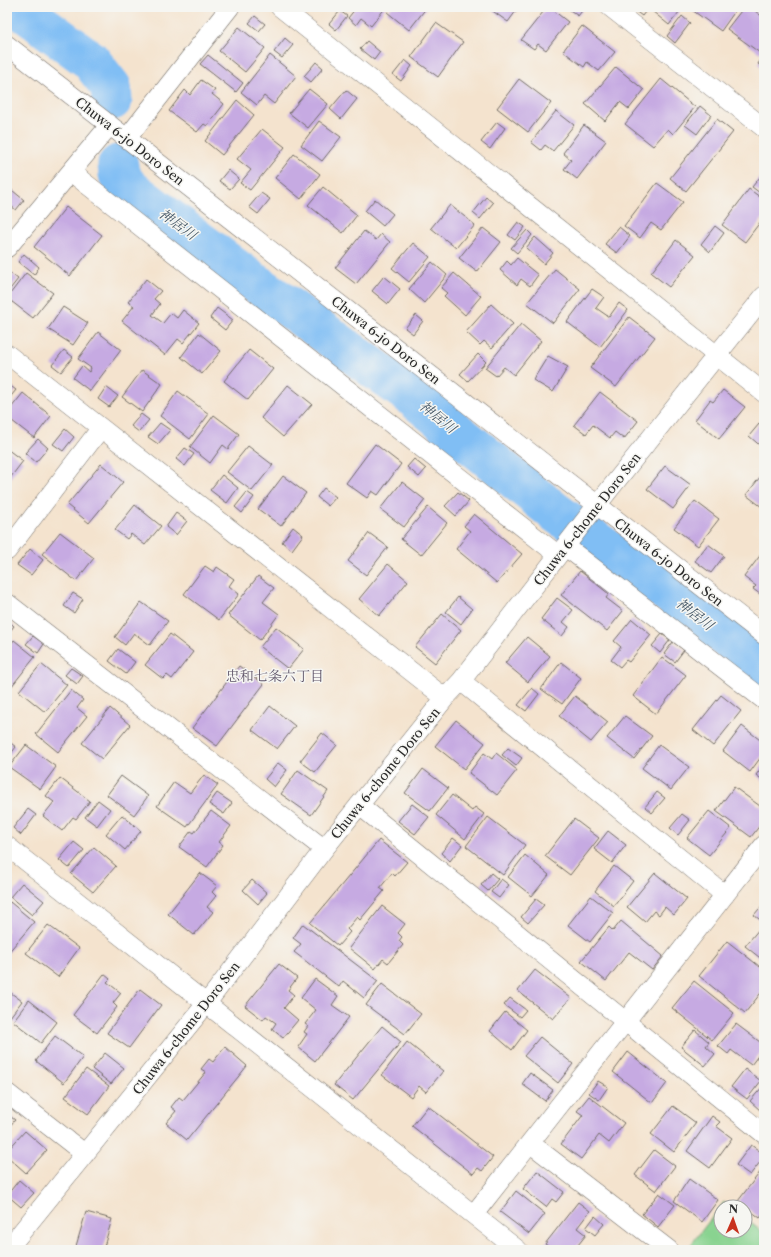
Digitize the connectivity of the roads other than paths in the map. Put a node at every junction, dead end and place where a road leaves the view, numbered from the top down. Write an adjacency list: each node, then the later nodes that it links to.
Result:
1 (230, 7): 7 (street)
2 (280, 7): 12 (street)
3 (610, 7): 6 (street)
4 (7, 45): 5 (street, Chuwa 6-jo Doro Sen)
5 (110, 125): 7 (street, Chuwa 6-jo Doro Sen); 8 (street)
6 (764, 128)
7 (127, 138): 15 (street, Chuwa 6-jo Doro Sen)
8 (71, 172): 9 (street); 16 (street)
9 (7, 248)
10 (764, 296): 12 (street, Chuwa 6-chome Doro Sen)
11 (7, 354): 14 (street)
12 (717, 356): 13 (street); 15 (street, Chuwa 6-chome Doro Sen)
13 (764, 393)
14 (101, 428): 17 (street); 21 (street)
15 (597, 505): 16 (street, Chuwa 6-chome Doro Sen); 19 (street, Chuwa 6-jo Doro Sen)
16 (565, 547): 20 (street, Chuwa 6-chome Doro Sen); 22 (street)
17 (7, 551)
18 (7, 603): 26 (street)
19 (764, 635)
20 (461, 680): 21 (street, Chuwa 6-chome Doro Sen); 27 (street)
21 (445, 698): 23 (street, Chuwa 6-chome Doro Sen)
22 (764, 700)
23 (359, 805): 26 (street, Chuwa 6-chome Doro Sen); 29 (street)
24 (764, 845): 27 (street)
25 (7, 846): 28 (street)
26 (324, 849): 28 (street, Chuwa 6-chome Doro Sen)
27 (725, 895): 29 (street)
28 (206, 1004): 33 (street, Chuwa 6-chome Doro Sen); 34 (street)
29 (626, 1021): 31 (street); 32 (street)
30 (7, 1093): 33 (street)
31 (764, 1134)
32 (530, 1143): 34 (street); 37 (street)
33 (85, 1154): 35 (street, Chuwa 6-chome Doro Sen)
34 (474, 1214): 36 (street)
35 (7, 1250)
36 (518, 1250)
37 (669, 1250)

